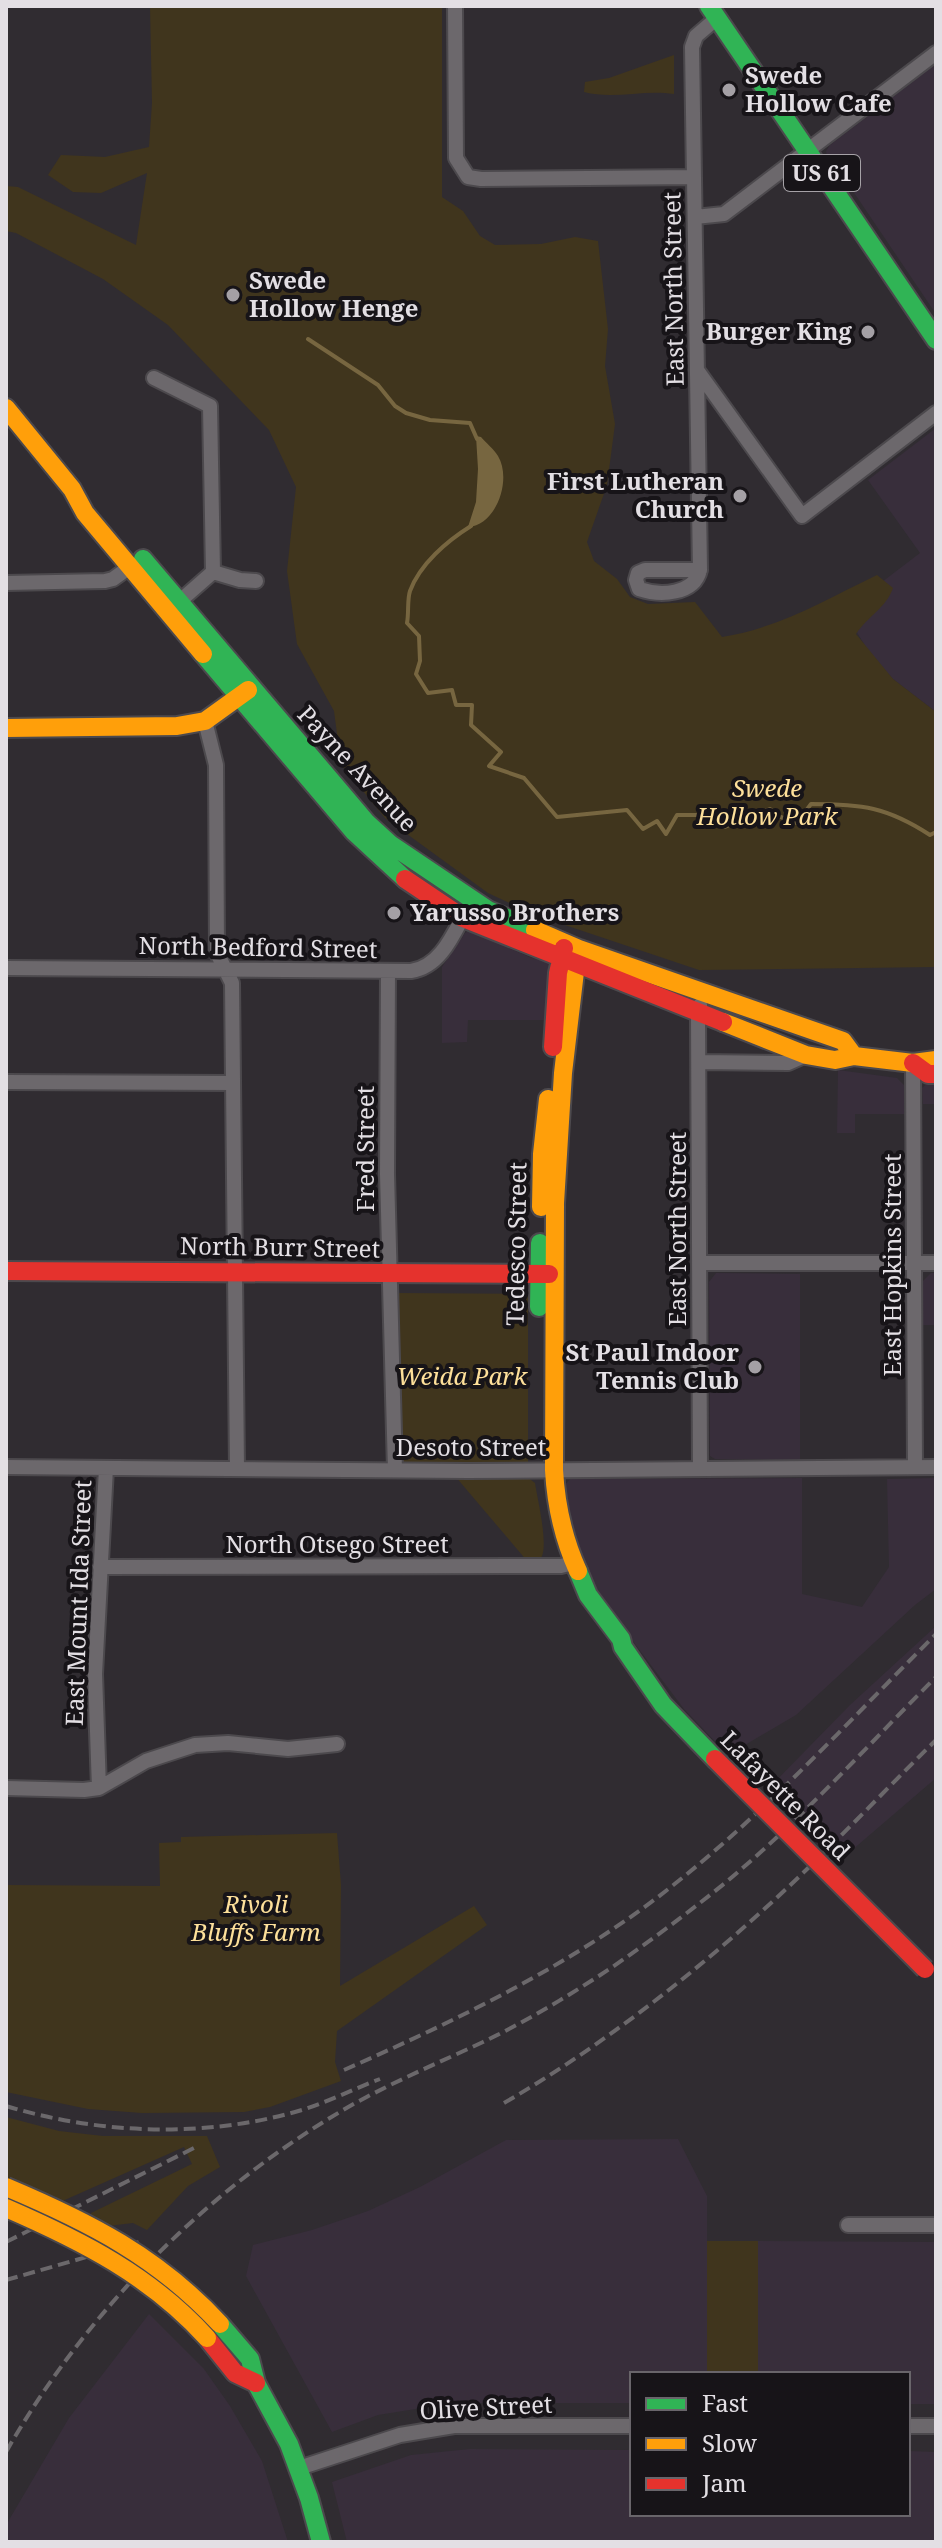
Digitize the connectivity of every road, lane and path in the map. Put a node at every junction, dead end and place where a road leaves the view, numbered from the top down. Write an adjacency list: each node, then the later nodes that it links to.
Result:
1 (455, 6): 5 (street)
2 (713, 12): 4 (street, US 61); 5 (street, East North Street)
3 (936, 53): 4 (street)
4 (808, 152): 6 (street); 7 (street, US 61)
5 (694, 177): 6 (street, East North Street)
6 (695, 217): 8 (street, East North Street)
7 (936, 340)
8 (697, 370): 11 (street); 14 (street, East North Street)
9 (154, 378): 15 (street)
10 (6, 408): 12 (street, Payne Avenue)
11 (936, 413)
12 (72, 489): 13 (street, Payne Avenue); 18 (street, Payne Avenue)
13 (131, 566): 17 (street); 18 (street, Payne Avenue)
14 (700, 570)
15 (213, 572): 16 (street); 18 (street)
16 (256, 581)
17 (6, 583)
18 (174, 606): 19 (street, Payne Avenue)
19 (245, 692): 20 (street); 22 (street, Payne Avenue); 23 (street, Payne Avenue)
20 (205, 721): 21 (street); 26 (street)
21 (6, 728)
22 (472, 901): 23 (street, North Bedford Street); 24 (street, Payne Avenue)
23 (463, 918): 24 (street, Payne Avenue); 27 (street, North Bedford Street)
24 (570, 954): 28 (street, Payne Avenue); 29 (street, Payne Avenue); 44 (street, Tedesco Street)
25 (6, 968): 26 (street, North Bedford Street)
26 (225, 969): 27 (street, North Bedford Street); 37 (street)
27 (388, 972): 43 (street, Fred Street)
28 (705, 991): 29 (street, East North Street); 31 (street, Payne Avenue)
29 (698, 1012): 30 (street, Payne Avenue); 33 (street, East North Street)
30 (806, 1055): 31 (street, Payne Avenue); 33 (street, Payne Avenue)
31 (854, 1056): 34 (street, Payne Avenue)
32 (936, 1060): 34 (street, Payne Avenue)
33 (699, 1062): 38 (street, East North Street)
34 (913, 1063): 35 (street, Payne Avenue); 39 (street, East Hopkins Street)
35 (936, 1074)
36 (6, 1082): 37 (street)
37 (233, 1083): 42 (street)
38 (700, 1263): 39 (street); 49 (street, East North Street)
39 (915, 1263): 40 (street); 45 (street, East Hopkins Street)
40 (936, 1263)
41 (6, 1271): 42 (street, North Burr Street)
42 (236, 1271): 43 (street, North Burr Street); 50 (street)
43 (390, 1273): 44 (street, North Burr Street); 51 (street, Fred Street)
44 (546, 1274): 52 (street, Tedesco Street)
45 (915, 1466): 47 (street, Desoto Street); 49 (street, Desoto Street)
46 (6, 1467): 48 (street, Desoto Street)
47 (936, 1467)
48 (106, 1468): 50 (street, Desoto Street); 55 (street, East Mount Ida Street)
49 (700, 1468): 52 (street, Desoto Street)
50 (237, 1469): 51 (street, Desoto Street)
51 (395, 1470): 52 (street, Desoto Street)
52 (548, 1470): 53 (street, Tedesco Street)
53 (559, 1544): 54 (street, Lafayette Road)
54 (567, 1565): 55 (street, North Otsego Street); 59 (street, Lafayette Road, bridge)
55 (100, 1567): 58 (street, East Mount Ida Street)
56 (337, 1744): 58 (street)
57 (6, 1788): 58 (street)
58 (99, 1788)
59 (932, 1974)
60 (6, 2187): 64 (street, bridge)
61 (6, 2208): 64 (street, bridge)
62 (848, 2225): 63 (street)
63 (936, 2225)
64 (213, 2331): 68 (street)
65 (630, 2426): 68 (street, Olive Street)
66 (910, 2426): 67 (street)
67 (936, 2426)
68 (299, 2468): 69 (street)
69 (321, 2542)

